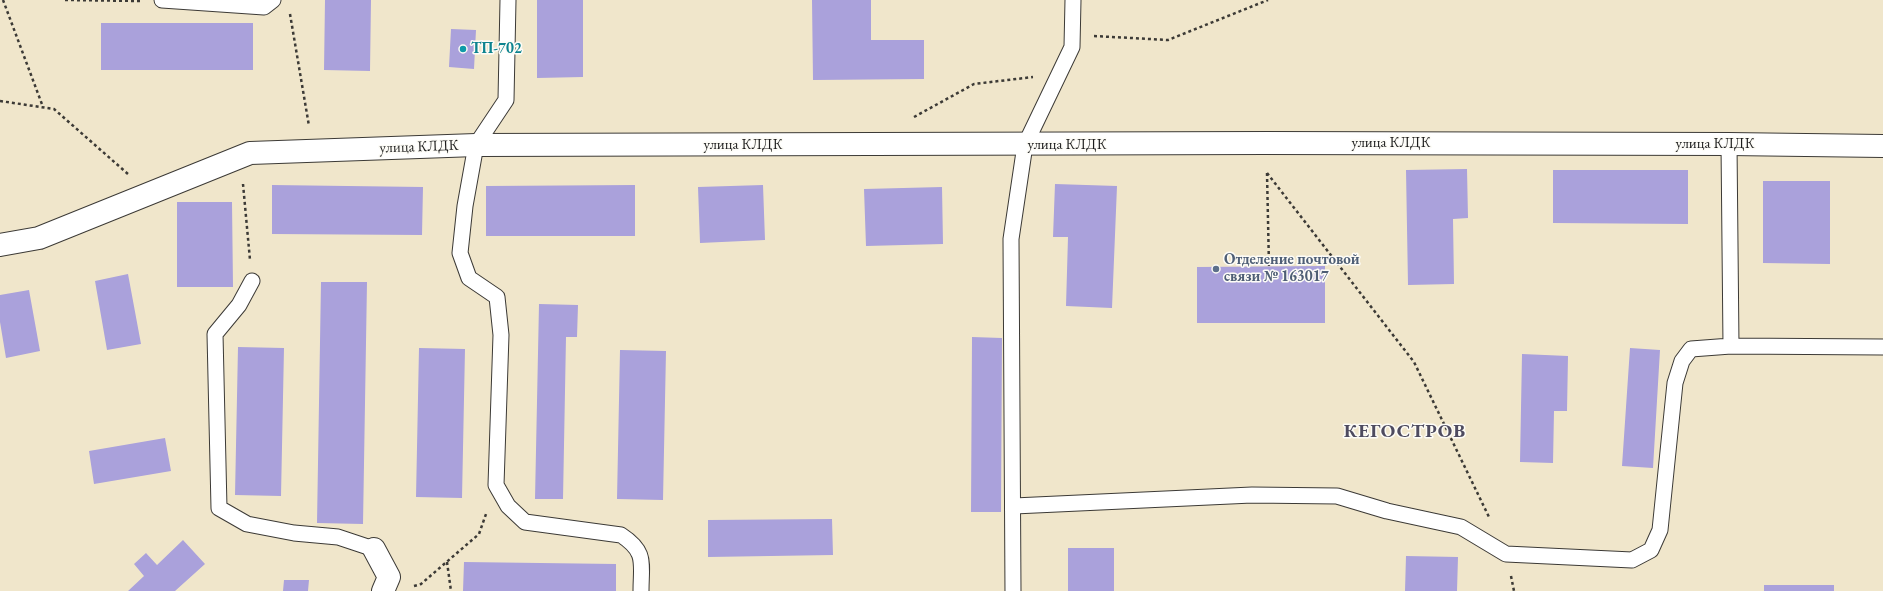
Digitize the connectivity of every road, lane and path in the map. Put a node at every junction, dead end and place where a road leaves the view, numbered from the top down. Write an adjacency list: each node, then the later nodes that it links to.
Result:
1 (4, 0): 12 (path)
2 (65, 0): 7 (path)
3 (273, 0): 7 (lane)
4 (508, 0): 17 (lane)
5 (1072, 0): 9 (lane)
6 (1268, 0): 9 (path)
7 (163, 1)
8 (289, 8): 14 (path)
9 (1072, 35): 10 (lane)
10 (1059, 74): 13 (path); 18 (lane)
11 (0, 100): 12 (path)
12 (43, 107): 22 (path)
13 (911, 118)
14 (310, 130)
15 (1267, 143): 16 (street, улица КЛДК); 18 (street, улица КЛДК); 21 (path)
16 (1729, 144): 19 (street, улица КЛДК); 26 (lane)
17 (476, 145): 18 (street, улица КЛДК); 20 (street, улица КЛДК); 28 (lane)
18 (1025, 145): 29 (lane)
19 (1883, 146)
20 (245, 155): 22 (street); 25 (path)
21 (1267, 173): 24 (path); 30 (path)
22 (150, 194): 23 (street)
23 (0, 245)
24 (1269, 267)
25 (252, 281): 31 (lane)
26 (1731, 346): 27 (lane); 32 (lane)
27 (1883, 347)
28 (496, 485): 33 (path); 37 (lane)
29 (1014, 506): 32 (lane); 38 (lane)
30 (1489, 518)
31 (374, 549): 35 (street)
32 (1506, 554): 39 (path)
33 (447, 561): 34 (path); 36 (path)
34 (413, 586)
35 (384, 591)
36 (451, 591)
37 (641, 591)
38 (1013, 591)
39 (1514, 591)

